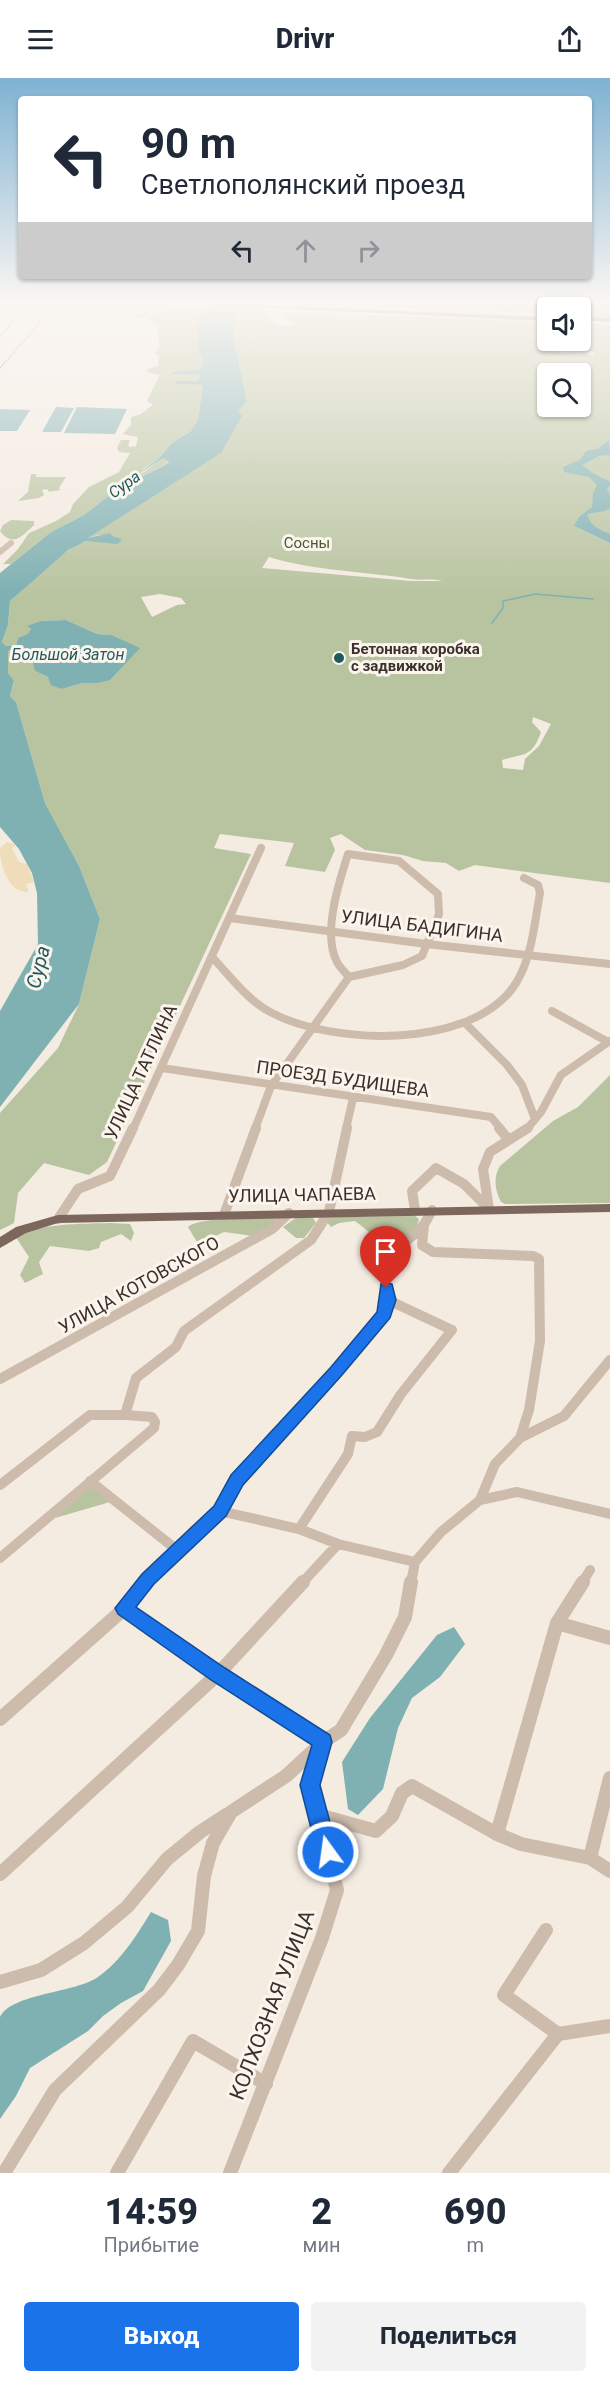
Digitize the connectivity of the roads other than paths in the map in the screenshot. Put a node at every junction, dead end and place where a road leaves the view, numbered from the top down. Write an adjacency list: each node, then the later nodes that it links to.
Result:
1 (11, 543): 2 (street)
2 (0, 552)
3 (261, 848): 5 (street, УЛИЦА ТАТЛИНА)
4 (524, 878): 8 (street)
5 (230, 918): 6 (street, УЛИЦА БАДИГИНА); 9 (street, УЛИЦА ТАТЛИНА)
6 (331, 930): 7 (street, УЛИЦА БАДИГИНА); 7 (street); 11 (street)
7 (426, 944): 8 (street, УЛИЦА БАДИГИНА); 11 (street)
8 (528, 954): 10 (street, УЛИЦА БАДИГИНА); 13 (street)
9 (212, 957): 14 (street); 16 (street, УЛИЦА ТАТЛИНА)
10 (610, 964)
11 (349, 977): 14 (street)
12 (552, 1011): 15 (street)
13 (465, 1023): 14 (street); 19 (street)
14 (312, 1029): 17 (street)
15 (609, 1042): 19 (street)
16 (162, 1068): 17 (street, ПРОЕЗД БУДИЩЕВА); 28 (street, УЛИЦА ТАТЛИНА)
17 (271, 1086): 18 (street, ПРОЕЗД БУДИЩЕВА); 27 (street)
18 (353, 1098): 20 (street, ПРОЕЗД БУДИЩЕВА); 25 (street)
19 (535, 1119): 20 (street)
20 (509, 1140): 22 (street)
21 (610, 1208): 22 (main road, УЛИЦА ЧАПАЕВА)
22 (489, 1209): 23 (street); 24 (main road, УЛИЦА ЧАПАЕВА)
23 (415, 1210): 24 (main road, УЛИЦА ЧАПАЕВА); 25 (main road, УЛИЦА ЧАПАЕВА)
24 (432, 1210): 29 (street)
25 (329, 1212): 26 (main road, УЛИЦА ЧАПАЕВА); 34 (street)
26 (289, 1213): 27 (main road, УЛИЦА ЧАПАЕВА); 33 (street, УЛИЦА КОТОВСКОГО)
27 (224, 1215): 28 (main road, УЛИЦА ЧАПАЕВА)
28 (58, 1219): 30 (main road, УЛИЦА ЧАПАЕВА)
29 (424, 1225): 31 (street); 35 (street)
30 (0, 1243)
31 (388, 1300): 39 (street); 41 (street)
32 (610, 1360): 35 (street)
33 (0, 1379)
34 (125, 1415): 36 (street); 37 (street)
35 (520, 1438): 38 (street)
36 (90, 1481): 43 (street); 44 (street)
37 (0, 1485)
38 (480, 1500): 40 (street); 45 (street)
39 (220, 1511): 41 (street); 43 (street)
40 (610, 1514)
41 (299, 1528): 42 (street)
42 (338, 1544): 45 (street); 50 (street)
43 (177, 1550): 47 (street)
44 (0, 1558)
45 (415, 1562): 52 (street)
46 (590, 1570): 48 (street)
47 (124, 1608): 50 (street); 51 (street)
48 (557, 1623): 49 (street); 56 (street)
49 (610, 1638)
50 (218, 1674): 52 (street); 59 (street)
51 (0, 1719)
52 (323, 1742): 54 (street); 55 (street, КОЛХОЗНАЯ УЛИЦА)
53 (610, 1778): 57 (street)
54 (231, 1812): 61 (street); 65 (street)
55 (318, 1815): 56 (street); 64 (street, КОЛХОЗНАЯ УЛИЦА)
56 (497, 1834): 57 (street)
57 (590, 1858): 58 (street)
58 (610, 1871)
59 (0, 1874)
60 (546, 1930): 63 (street)
61 (0, 1982)
62 (610, 2025): 63 (street)
63 (558, 2034): 68 (street)
64 (267, 2084): 66 (street); 67 (street, КОЛХОЗНАЯ УЛИЦА)
65 (4, 2173)
66 (117, 2173)
67 (230, 2173)
68 (449, 2173)

